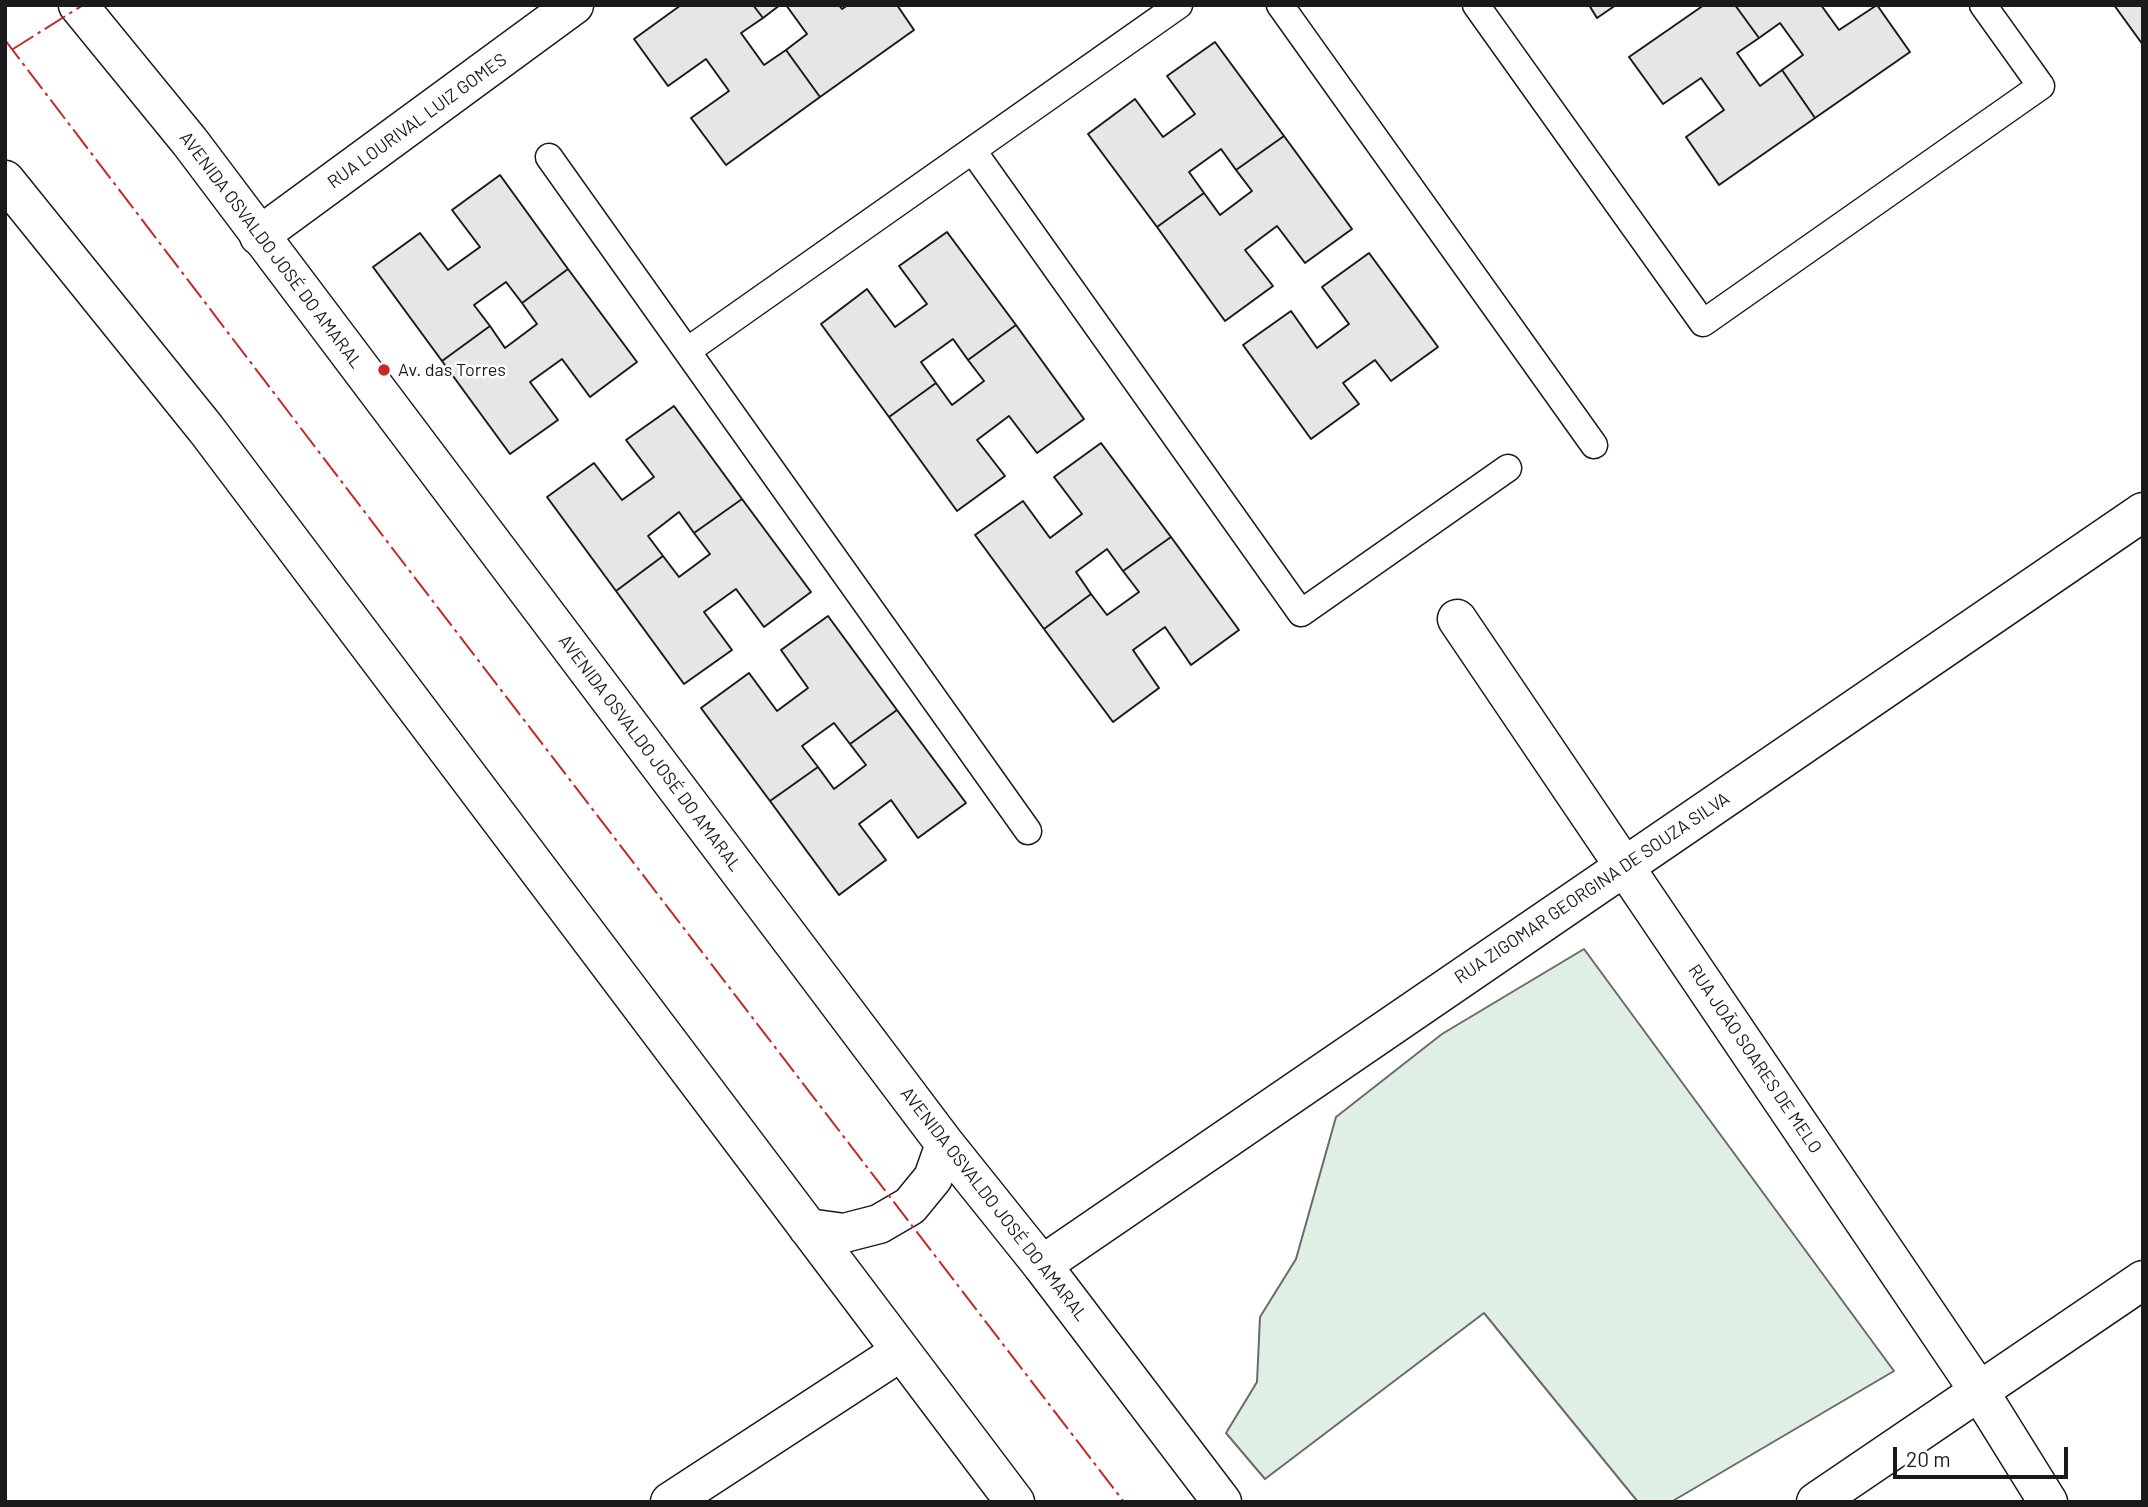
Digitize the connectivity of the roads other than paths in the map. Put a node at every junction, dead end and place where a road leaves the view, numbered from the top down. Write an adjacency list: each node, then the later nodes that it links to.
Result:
1 (78, 5): 10 (main road, AVENIDA OSVALDO JOSÉ DO AMARAL)
2 (574, 5): 10 (main road, RUA LOURIVAL LUIZ GOMES)
3 (1179, 5): 7 (lane)
4 (1280, 5): 12 (lane)
5 (1476, 5): 6 (lane)
6 (1983, 5)
7 (973, 151): 11 (lane); 13 (lane)
8 (549, 158): 11 (lane)
9 (10, 197): 19 (main road)
10 (259, 236): 18 (main road, AVENIDA OSVALDO JOSÉ DO AMARAL)
11 (687, 351): 16 (lane)
12 (1594, 446)
13 (1508, 468)
14 (2143, 512): 17 (main road, RUA ZIGOMAR GEORGINA DE SOUZA SILVA)
15 (1457, 619): 17 (main road, RUA JOÃO SOARES DE MELO)
16 (1028, 831)
17 (1624, 866): 20 (main road, RUA ZIGOMAR GEORGINA DE SOUZA SILVA); 23 (main road, RUA JOÃO SOARES DE MELO)
18 (945, 1144): 19 (main road); 20 (main road, AVENIDA OSVALDO JOSÉ DO AMARAL)
19 (808, 1228): 22 (main road)
20 (1042, 1265): 26 (main road, AVENIDA OSVALDO JOSÉ DO AMARAL)
21 (2143, 1280): 23 (main road)
22 (900, 1352): 24 (main road); 25 (main road)
23 (1979, 1391): 27 (main road); 28 (main road, RUA JOÃO SOARES DE MELO)
24 (670, 1502)
25 (1015, 1502)
26 (1222, 1502)
27 (1816, 1502)
28 (2048, 1502)

